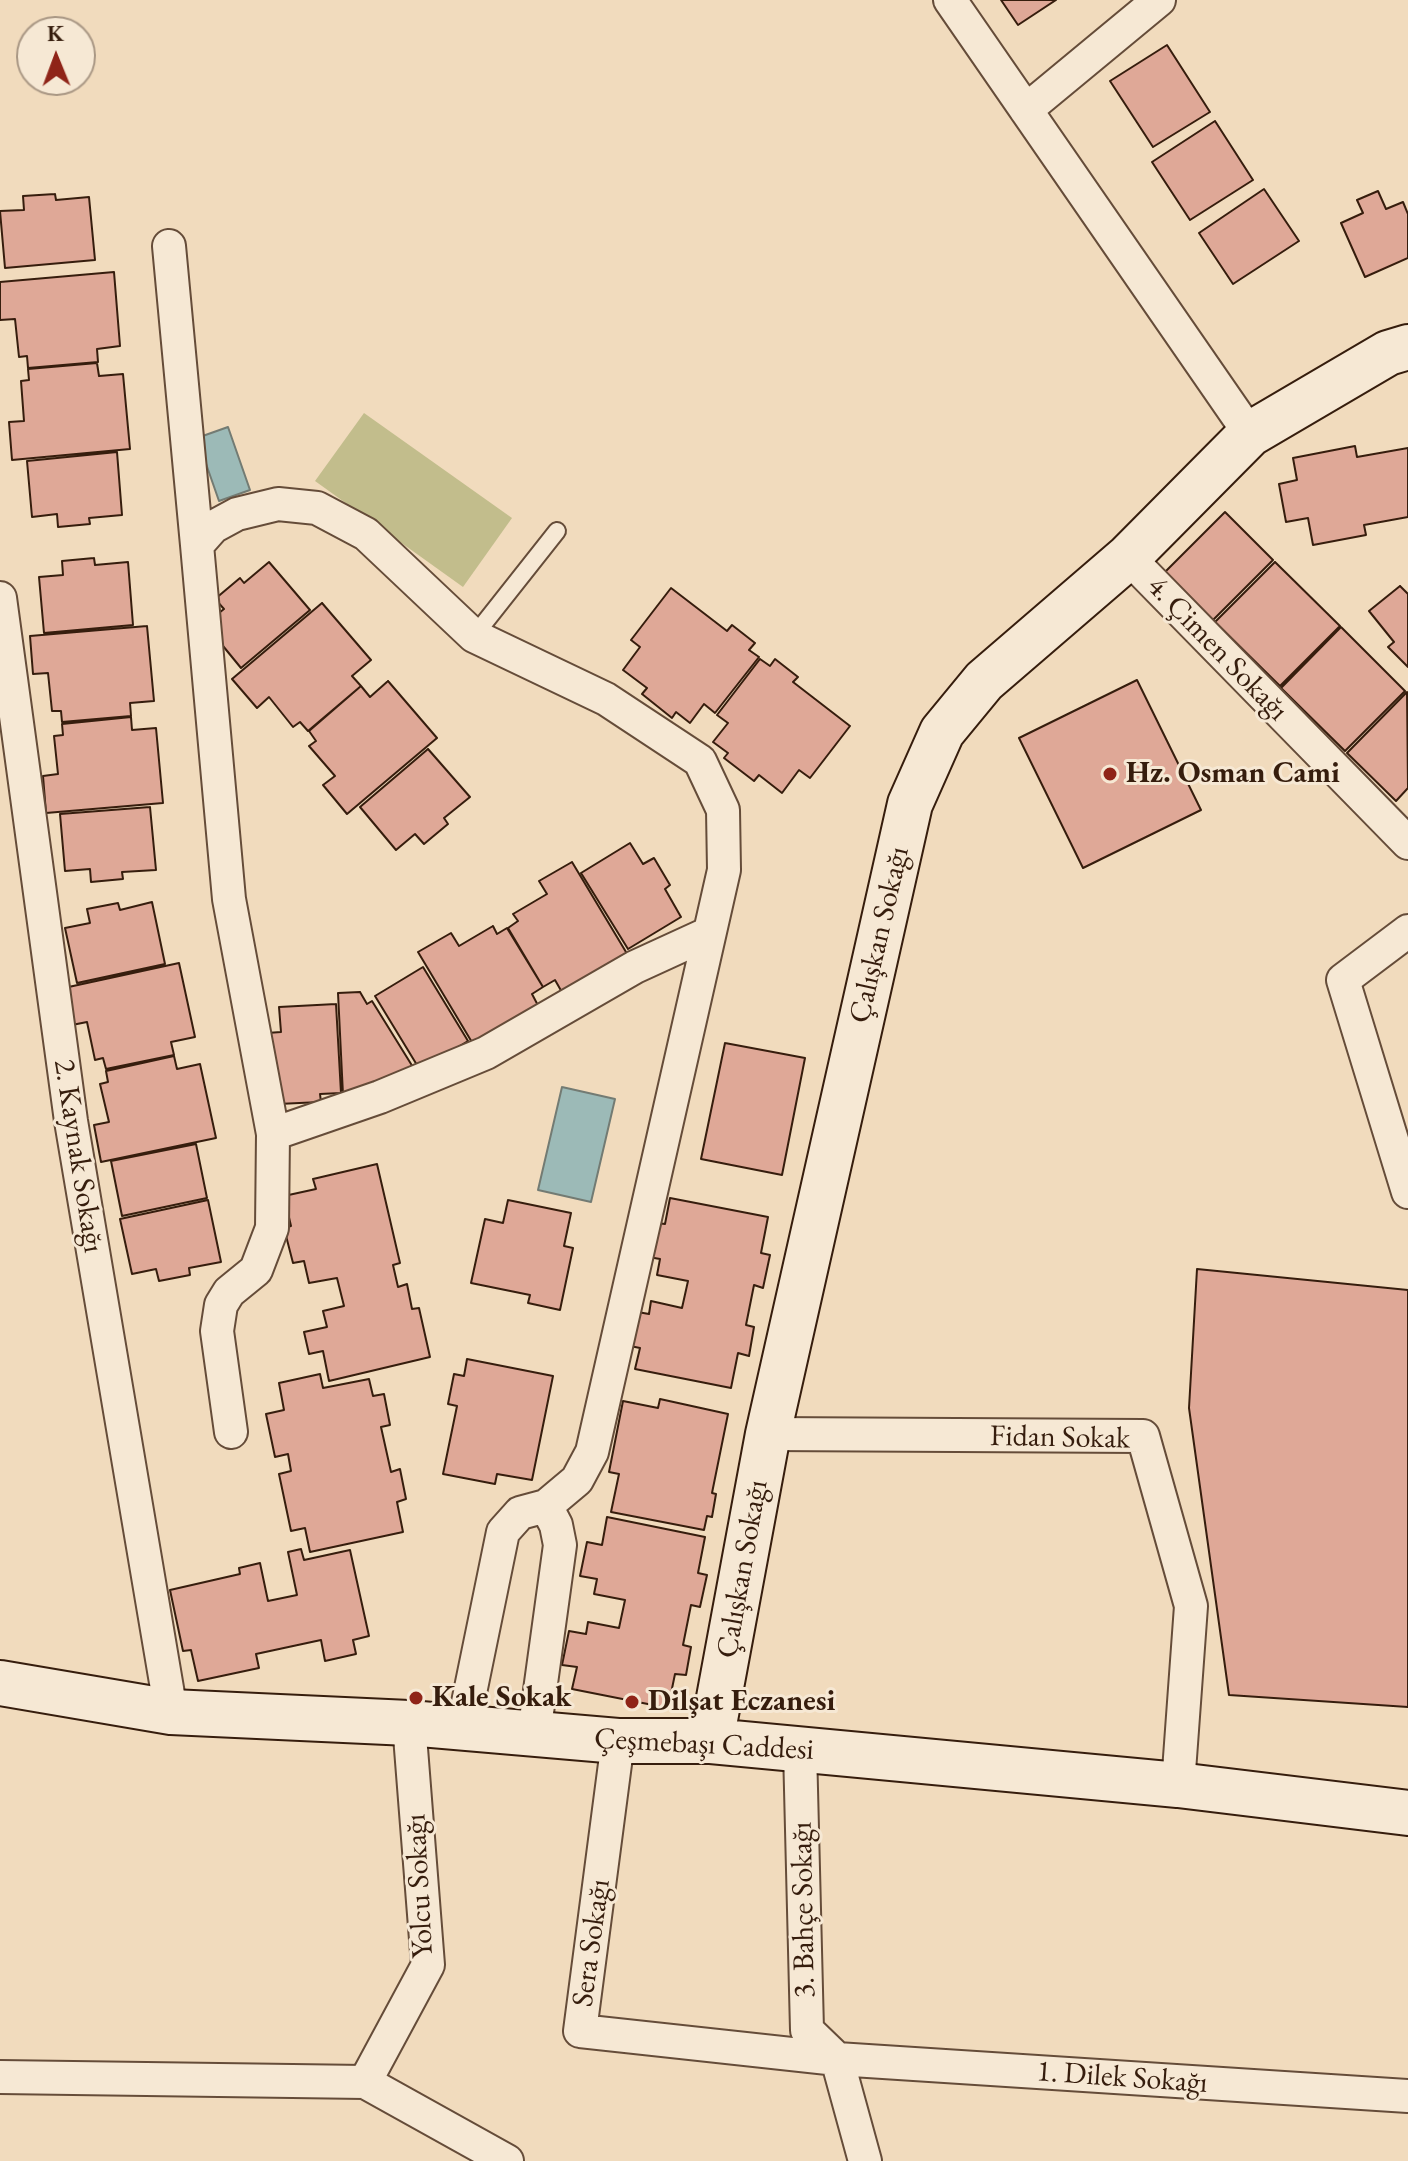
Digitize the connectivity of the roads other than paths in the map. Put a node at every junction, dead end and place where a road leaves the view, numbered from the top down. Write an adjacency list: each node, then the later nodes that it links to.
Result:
1 (950, 0): 3 (street)
2 (1159, 0): 3 (street)
3 (1026, 110): 6 (street)
4 (169, 246): 8 (street)
5 (1408, 347): 6 (main road, Çalışkan Sokağı)
6 (1250, 434): 9 (main road, Çalışkan Sokağı)
7 (557, 531): 11 (lane)
8 (197, 545): 11 (street); 15 (street)
9 (1128, 557): 12 (street, 4. Çimen Sokağı); 18 (main road, Çalışkan Sokağı)
10 (0, 598): 21 (street, 2. Kaynak Sokağı)
11 (474, 636): 14 (street)
12 (1408, 843)
13 (1408, 931): 16 (street)
14 (707, 934): 15 (street); 19 (street)
15 (273, 1134): 17 (street)
16 (1408, 1192)
17 (231, 1432)
18 (768, 1434): 26 (main road, Çalışkan Sokağı); 28 (street, Fidan Sokak)
19 (546, 1506): 23 (street); 24 (street)
20 (0, 1683): 21 (main road, Çeşmebaşı Caddesi)
21 (171, 1712): 22 (main road, Çeşmebaşı Caddesi)
22 (409, 1723): 23 (main road, Çeşmebaşı Caddesi); 32 (street, Yolcu Sokağı)
23 (463, 1727): 24 (main road, Çeşmebaşı Caddesi)
24 (534, 1734): 25 (main road, Çeşmebaşı Caddesi)
25 (618, 1741): 26 (main road, Çeşmebaşı Caddesi); 30 (street, Sera Sokağı)
26 (711, 1741): 27 (main road, Çeşmebaşı Caddesi)
27 (800, 1749): 28 (main road, Çeşmebaşı Caddesi); 30 (street, 3. Bahçe Sokağı)
28 (1178, 1785): 29 (main road, Çeşmebaşı Caddesi)
29 (1408, 1813)
30 (837, 2059): 33 (street, 1. Dilek Sokağı); 35 (street)
31 (0, 2077): 32 (street)
32 (365, 2082): 34 (street)
33 (1408, 2096)
34 (507, 2161)
35 (865, 2161)

